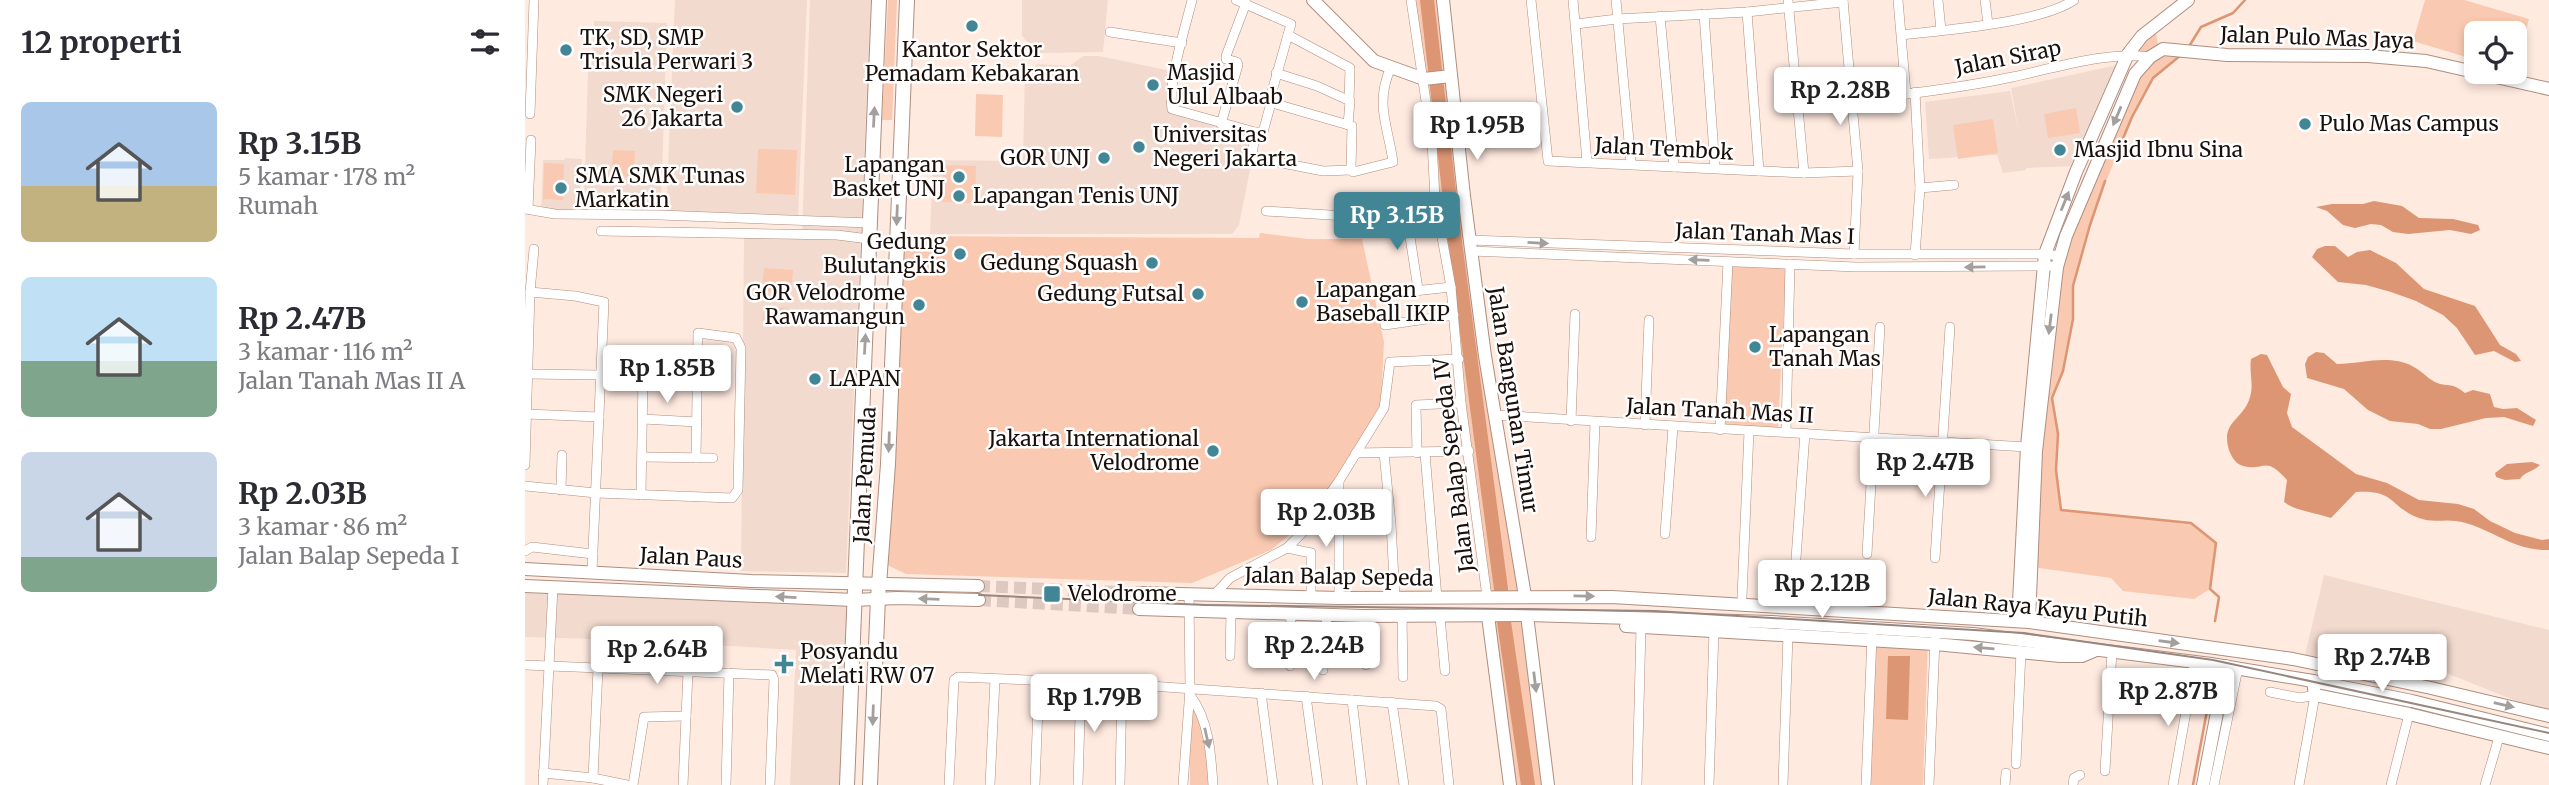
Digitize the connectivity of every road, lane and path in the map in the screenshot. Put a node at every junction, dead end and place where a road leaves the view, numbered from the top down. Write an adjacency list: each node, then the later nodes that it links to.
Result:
1 (534, 0): 45 (street)
2 (879, 0): 66 (main road, Jalan Pemuda, one-way to 2)
3 (907, 0): 135 (main road, Jalan Pemuda, one-way to 135)
4 (1192, 0): 32 (street)
5 (1313, 0): 20 (main road)
6 (1411, 0): 39 (street, Jalan Balap Sepeda IV)
7 (1443, 0): 38 (main road, Jalan Bangunan Timur)
8 (1531, 0): 50 (street, Jalan Tembok)
9 (1573, 0): 26 (street)
10 (1616, 0): 24 (street)
11 (1898, 0): 31 (street)
12 (1938, 0): 28 (street)
13 (1985, 0): 25 (street)
14 (2074, 0): 18 (street)
15 (1843, 1): 19 (street); 43 (street)
16 (1241, 2): 30 (street); 46 (street)
17 (2182, 2): 27 (main road)
18 (2062, 3): 25 (street)
19 (1788, 4): 21 (street); 57 (street)
20 (1326, 6): 36 (main road)
21 (1747, 12): 22 (street); 55 (street)
22 (1704, 14): 23 (street); 53 (street)
23 (1660, 16): 24 (street); 52 (street)
24 (1617, 19): 26 (street); 51 (street)
25 (1988, 23): 28 (street)
26 (1576, 24): 50 (street)
27 (2155, 26): 33 (main road); 34 (main road)
28 (1941, 30): 31 (street)
29 (1110, 32): 32 (street)
30 (1288, 35): 37 (street); 42 (street)
31 (1902, 35): 41 (street)
32 (1182, 43): 46 (street)
33 (2164, 50): 35 (main road); 40 (main road, Jalan Pulo Mas Jaya)
34 (2127, 54): 35 (street, Jalan Sirap); 41 (street, Jalan Sirap); 75 (main road, one-way to 34)
35 (2150, 57): 77 (main road, one-way to 77)
36 (1390, 69): 39 (main road); 54 (street)
37 (1276, 73): 42 (street); 44 (street)
38 (1449, 76): 39 (main road); 71 (main road, Jalan Bangunan Timur)
39 (1425, 79): 60 (street, Jalan Balap Sepeda IV)
40 (2549, 89)
41 (1910, 93): 43 (street, Jalan Sirap); 59 (street)
42 (1349, 101): 47 (street)
43 (1853, 101): 56 (street)
44 (1271, 103): 47 (street); 48 (street)
45 (530, 114)
46 (1221, 124): 48 (street)
47 (1348, 125): 54 (street)
48 (1255, 132): 54 (street)
49 (531, 140): 61 (street)
50 (1587, 162): 51 (street, Jalan Tembok)
51 (1631, 163): 52 (street, Jalan Tembok)
52 (1674, 167): 53 (street, Jalan Tembok)
53 (1715, 168): 55 (street, Jalan Tembok)
54 (1351, 170)
55 (1759, 171): 57 (street, Jalan Tembok)
56 (1858, 172): 57 (street, Jalan Tembok); 73 (street)
57 (1804, 173)
58 (1954, 185): 59 (street)
59 (1920, 188): 74 (street)
60 (1435, 199): 63 (street); 79 (street, Jalan Balap Sepeda IV)
61 (526, 209): 64 (street)
62 (1265, 211): 63 (street)
63 (1406, 211): 80 (street)
64 (660, 215): 65 (street); 68 (street)
65 (843, 221): 66 (street); 69 (street)
66 (870, 223): 70 (main road, Jalan Pemuda)
67 (601, 231): 68 (street)
68 (662, 231): 69 (street)
69 (843, 235): 70 (street)
70 (869, 239): 136 (main road, Jalan Pemuda, one-way to 70)
71 (1470, 245): 73 (street, Jalan Tanah Mas I, one-way to 73); 76 (street, Jalan Tanah Mas I, one-way to 71); 97 (main road, Jalan Bangunan Timur)
72 (534, 249): 81 (street)
73 (1854, 254): 74 (street, Jalan Tanah Mas I)
74 (1915, 255): 75 (street, Jalan Tanah Mas I)
75 (2044, 260): 77 (street, Jalan Tanah Mas I); 78 (street, Jalan Tanah Mas I, one-way to 78); 111 (main road)
76 (1728, 262): 78 (street, Jalan Tanah Mas I); 105 (street)
77 (2059, 262): 166 (main road, one-way to 166)
78 (1790, 264): 107 (street)
79 (1451, 287): 80 (street); 84 (street, Jalan Balap Sepeda IV)
80 (1418, 289): 82 (street)
81 (530, 292): 90 (street); 91 (street)
82 (1377, 295)
83 (1575, 314): 100 (street)
84 (1454, 315): 86 (street); 89 (street, Jalan Balap Sepeda IV)
85 (1649, 320): 103 (street)
86 (1385, 325)
87 (1880, 327): 109 (street)
88 (1950, 327): 110 (street)
89 (1459, 359): 95 (street, Jalan Balap Sepeda IV); 113 (street)
90 (528, 374): 91 (street); 96 (street)
91 (601, 375): 98 (street)
92 (643, 376): 99 (street)
93 (680, 378): 94 (street)
94 (698, 379): 101 (street); 125 (street)
95 (1461, 403): 112 (street, Jalan Balap Sepeda IV); 115 (street, Jalan Balap Sepeda IV)
96 (527, 414): 98 (street); 120 (street)
97 (1495, 415): 100 (street, Jalan Tanah Mas II); 143 (main road, Jalan Bangunan Timur)
98 (599, 417): 124 (street)
99 (643, 419): 101 (street); 117 (street)
100 (1571, 421): 102 (street, Jalan Tanah Mas II)
101 (697, 422): 118 (street)
102 (1595, 422): 103 (street, Jalan Tanah Mas II); 127 (street)
103 (1645, 425): 104 (street, Jalan Tanah Mas II)
104 (1673, 427): 105 (street, Jalan Tanah Mas II); 126 (street)
105 (1720, 430): 106 (street, Jalan Tanah Mas II)
106 (1749, 431): 107 (street, Jalan Tanah Mas II); 146 (street)
107 (1786, 432): 108 (street, Jalan Tanah Mas II)
108 (1805, 433): 109 (street, Jalan Tanah Mas II); 153 (street)
109 (1874, 439): 110 (street, Jalan Tanah Mas II); 131 (street)
110 (1944, 443): 111 (street, Jalan Tanah Mas II); 132 (street)
111 (2027, 447): 166 (main road)
112 (1469, 451): 115 (street); 145 (street, Jalan Balap Sepeda IV)
113 (1356, 453): 114 (street); 121 (street)
114 (1384, 453): 115 (street); 149 (street)
115 (1421, 453): 150 (street, Jalan Balap Sepeda IV)
116 (562, 455): 123 (street)
117 (643, 457): 118 (street); 125 (street)
118 (696, 458): 119 (street)
119 (713, 458)
120 (525, 465)
121 (1339, 481): 128 (street); 148 (street)
122 (525, 486): 123 (street)
123 (561, 490): 124 (street)
124 (596, 493): 125 (street); 130 (street)
125 (641, 495)
126 (1665, 534)
127 (1591, 537)
128 (1287, 548): 142 (street); 144 (street)
129 (525, 551): 130 (street)
130 (593, 554): 134 (street)
131 (1867, 554)
132 (1935, 558)
133 (525, 569): 134 (main road, Jalan Paus)
134 (592, 572): 136 (main road, Jalan Paus)
135 (879, 582): 136 (main road); 138 (main road); 147 (main road, Jalan Pemuda)
136 (855, 584): 151 (main road, Jalan Pemuda)
137 (525, 586): 139 (main road, Jalan Paus)
138 (978, 586)
139 (553, 587): 151 (main road, Jalan Paus, one-way to 139); 179 (street)
140 (1139, 593): 141 (main road, Jalan Balap Sepeda)
141 (1189, 594): 142 (main road, Jalan Balap Sepeda); 156 (street)
142 (1214, 595): 144 (main road, Jalan Balap Sepeda)
143 (1520, 596): 145 (main road, Jalan Balap Sepeda); 154 (main road, Jalan Raya Kayu Putih, one-way to 154)
144 (1311, 597): 148 (main road, Jalan Balap Sepeda)
145 (1491, 597): 150 (main road, Jalan Balap Sepeda)
146 (1742, 597)
147 (878, 598): 151 (main road); 152 (main road, one-way to 147); 222 (main road, Jalan Pemuda, one-way to 222)
148 (1339, 598): 149 (main road, Jalan Balap Sepeda)
149 (1399, 598): 150 (main road, Jalan Balap Sepeda); 163 (main road)
150 (1437, 598)
151 (854, 600): 221 (main road, Jalan Pemuda)
152 (979, 600)
153 (1793, 600)
154 (1772, 606): 166 (main road, Jalan Raya Kayu Putih); 167 (main road)
155 (1139, 609): 156 (main road, Jalan Balap Sepeda)
156 (1188, 611): 157 (main road, Jalan Balap Sepeda); 193 (street)
157 (1231, 612): 158 (main road, Jalan Balap Sepeda); 175 (street)
158 (1291, 614): 159 (main road, Jalan Balap Sepeda); 180 (street)
159 (1327, 615): 162 (main road, Jalan Balap Sepeda); 183 (street)
160 (1492, 615): 161 (main road, Jalan Balap Sepeda); 165 (main road, Jalan Balap Sepeda); 235 (main road)
161 (1523, 615): 164 (main road, Jalan Raya Kayu Putih); 236 (main road, one-way to 236)
162 (1363, 616): 163 (main road, Jalan Balap Sepeda); 178 (street)
163 (1402, 616): 165 (main road, Jalan Balap Sepeda); 187 (street)
164 (1546, 616): 167 (main road, Jalan Raya Kayu Putih); 168 (main road, Jalan Raya Kayu Putih)
165 (1440, 617): 184 (street)
166 (2024, 621): 196 (main road, Jalan Raya Kayu Putih, one-way to 196)
167 (1771, 622): 170 (main road, Jalan Raya Kayu Putih)
168 (1641, 627): 169 (main road, Jalan Raya Kayu Putih); 237 (street)
169 (1714, 630): 171 (main road, Jalan Raya Kayu Putih); 238 (street)
170 (1872, 634): 171 (main road, Jalan Raya Kayu Putih); 172 (main road, Jalan Raya Kayu Putih); 240 (street)
171 (1788, 635): 239 (street)
172 (1935, 637): 173 (main road, Jalan Raya Kayu Putih); 174 (main road, Jalan Raya Kayu Putih, one-way to 172); 241 (street)
173 (2106, 650): 174 (main road, Jalan Raya Kayu Putih); 176 (main road, Jalan Raya Kayu Putih); 210 (street)
174 (2021, 651): 209 (street)
175 (1230, 656)
176 (2195, 661): 181 (main road, Jalan Raya Kayu Putih); 244 (street)
177 (525, 665): 179 (street)
178 (1366, 665)
179 (550, 666): 182 (street); 212 (street)
180 (1290, 666)
181 (2225, 666): 190 (main road, Jalan Raya Kayu Putih); 245 (main road); 246 (street)
182 (598, 669): 185 (street); 214 (street)
183 (1323, 670)
184 (1445, 671)
185 (688, 672): 186 (street); 203 (street)
186 (729, 673): 219 (street); 220 (street)
187 (1403, 677)
188 (995, 679): 189 (street); 223 (street); 224 (street)
189 (1038, 681): 191 (street); 225 (street)
190 (2312, 681): 197 (main road); 201 (main road, Jalan Raya Kayu Putih)
191 (1081, 682): 192 (street); 226 (street)
192 (1122, 684): 193 (street); 227 (street)
193 (1190, 692): 195 (street); 228 (street); 229 (street, one-way to 229)
194 (2270, 692): 197 (street)
195 (1261, 693): 198 (street); 230 (street)
196 (2456, 694): 202 (main road); 205 (main road, Jalan Raya Kayu Putih, one-way to 205)
197 (2315, 695): 204 (main road); 247 (street)
198 (1306, 696): 199 (street); 231 (street)
199 (1352, 700): 200 (street); 232 (street)
200 (1392, 702): 233 (street); 234 (street)
201 (2425, 704): 202 (main road, Jalan Raya Kayu Putih); 204 (main road)
202 (2453, 710): 206 (main road, Jalan Raya Kayu Putih)
203 (686, 716): 217 (street); 218 (street)
204 (2415, 716): 207 (main road); 248 (street)
205 (2549, 716)
206 (2549, 735)
207 (2499, 737): 208 (main road); 249 (street)
208 (2549, 748)
209 (2016, 764)
210 (2105, 771)
211 (2006, 772): 242 (street)
212 (543, 773): 214 (street); 215 (street)
213 (2080, 775): 243 (street)
214 (593, 778): 216 (street)
215 (543, 785)
216 (627, 785)
217 (633, 785)
218 (684, 785)
219 (726, 785)
220 (770, 785)
221 (847, 785)
222 (870, 785)
223 (949, 785)
224 (990, 785)
225 (1035, 785)
226 (1077, 785)
227 (1120, 785)
228 (1183, 785)
229 (1213, 785)
230 (1273, 785)
231 (1318, 785)
232 (1362, 785)
233 (1404, 785)
234 (1449, 785)
235 (1510, 785)
236 (1548, 785)
237 (1637, 785)
238 (1709, 785)
239 (1783, 785)
240 (1866, 785)
241 (1929, 785)
242 (2005, 785)
243 (2073, 785)
244 (2173, 785)
245 (2203, 785)
246 (2214, 785)
247 (2299, 785)
248 (2391, 785)
249 (2486, 785)

